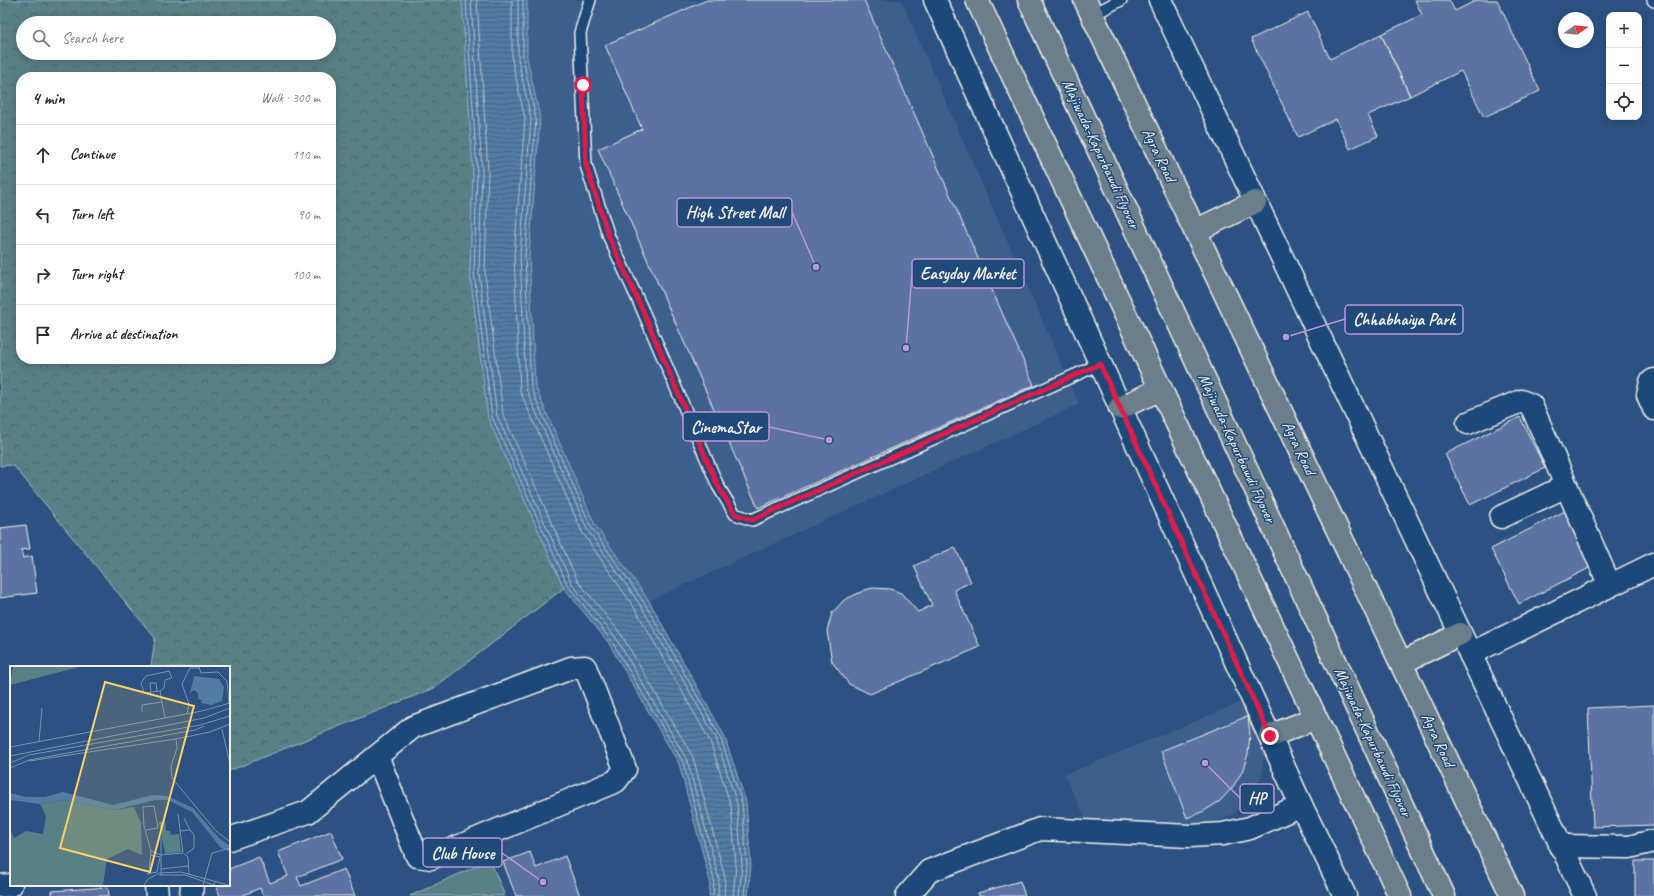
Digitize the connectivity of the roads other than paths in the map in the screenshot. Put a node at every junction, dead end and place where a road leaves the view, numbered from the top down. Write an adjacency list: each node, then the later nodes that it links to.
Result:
1 (590, 0): 10 (lane)
2 (935, 0): 10 (street)
3 (977, 0): 12 (highway)
4 (1029, 0): 38 (highway, Majiwada-Kapurbawdi Flyover)
5 (1121, 0): 7 (lane)
6 (1160, 0): 8 (street)
7 (1088, 8): 9 (highway, Agra Road)
8 (1254, 202): 9 (highway); 20 (street)
9 (1195, 231): 21 (highway, Agra Road)
10 (1100, 364): 13 (street)
11 (1654, 380): 14 (street)
12 (1161, 389): 13 (highway); 22 (highway)
13 (1120, 408): 23 (street)
14 (1654, 409)
15 (1468, 423): 16 (street)
16 (1566, 486): 17 (street); 19 (street)
17 (1501, 517)
18 (1654, 564): 19 (street)
19 (1610, 586): 20 (street)
20 (1465, 644): 21 (highway); 28 (street)
21 (1401, 663): 39 (highway, Agra Road)
22 (1316, 718): 23 (highway); 37 (highway)
23 (1270, 736): 25 (street)
24 (377, 756): 24 (street); 26 (street)
25 (1301, 805): 35 (street); 36 (street)
26 (230, 839)
27 (1654, 841): 28 (street)
28 (1560, 846): 40 (street)
29 (10, 885): 30 (street)
30 (0, 886)
31 (156, 886): 33 (street)
32 (192, 886): 34 (street)
33 (157, 896)
34 (191, 896)
35 (907, 896)
36 (1345, 896)
37 (1400, 896)
38 (1444, 896)
39 (1512, 896)
40 (1584, 896)

